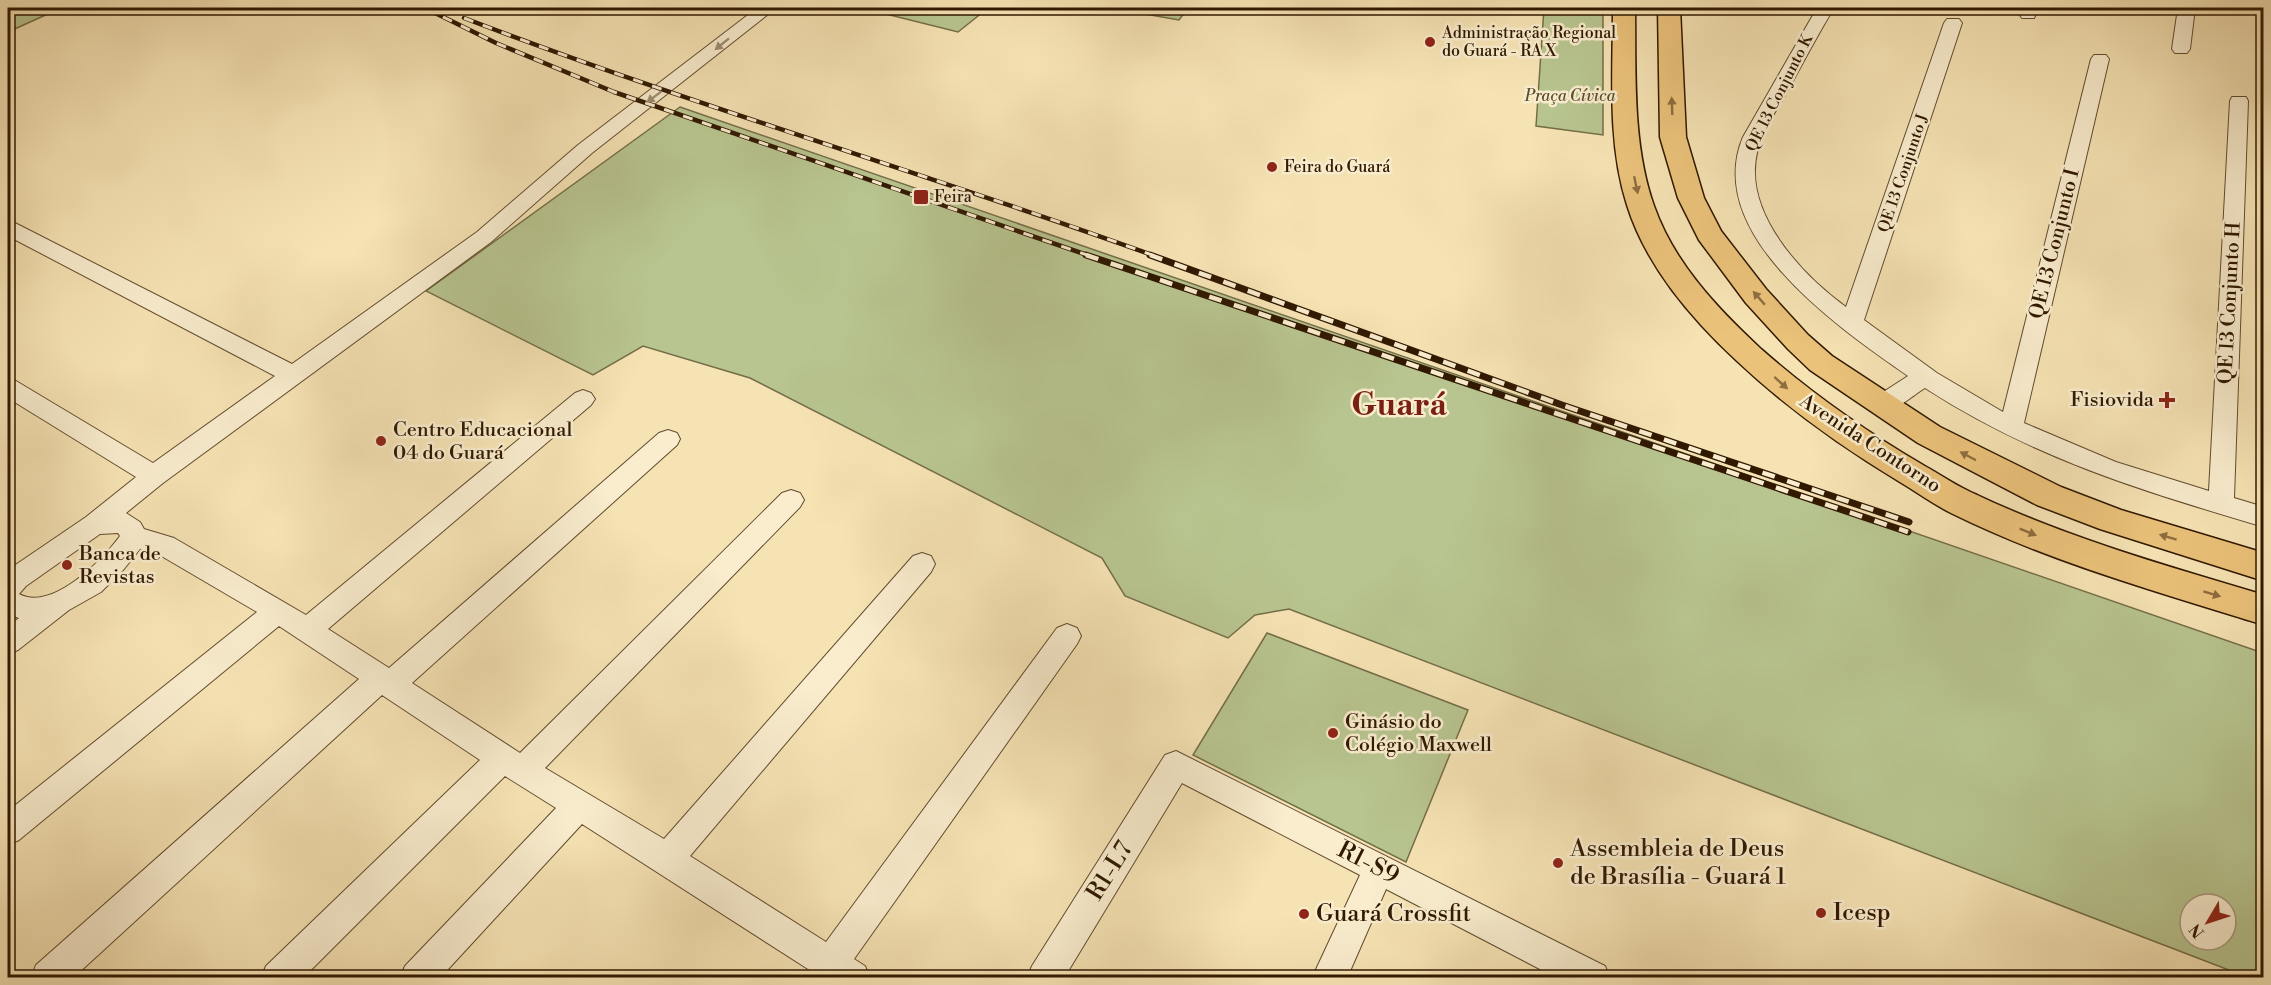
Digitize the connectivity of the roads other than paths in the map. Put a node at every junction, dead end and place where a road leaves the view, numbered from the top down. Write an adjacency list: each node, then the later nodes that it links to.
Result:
1 (1624, 8): 10 (main road, Avenida Contorno)
2 (1669, 8): 11 (main road, Avenida Contorno, one-way to 2)
3 (1825, 8): 13 (street, QE 13 Conjunto K)
4 (2186, 8): 7 (street)
5 (776, 11): 16 (street)
6 (1953, 23): 13 (street, QE 13 Conjunto J)
7 (2181, 49)
8 (2100, 59): 21 (street, QE 13 Conjunto I)
9 (2239, 100): 27 (street, QE 13 Conjunto H)
10 (1628, 127): 11 (main road); 15 (main road, Avenida Contorno, one-way to 15)
11 (1673, 137): 14 (main road, Avenida Contorno, one-way to 11)
12 (8, 228): 16 (street)
13 (1852, 322): 17 (street, QE 13 Conjunto K)
14 (1798, 342): 15 (main road); 20 (main road, Avenida Contorno)
15 (1737, 344): 26 (main road, Avenida Contorno, one-way to 26)
16 (295, 376): 24 (street)
17 (1924, 377): 20 (street); 21 (street, QE 13 Conjunto K)
18 (8, 387): 24 (street)
19 (583, 399): 37 (street)
20 (1882, 405): 23 (main road, Avenida Contorno, one-way to 20)
21 (2011, 428): 27 (street, QE 13 Conjunto K)
22 (668, 439): 40 (street)
23 (1998, 471): 26 (main road); 32 (main road, Avenida Contorno, one-way to 23)
24 (154, 476): 29 (street)
25 (791, 500): 41 (street)
26 (1964, 504): 36 (main road, Avenida Contorno, one-way to 36)
27 (2222, 505): 28 (street, QE 13 Conjunto K)
28 (2264, 517)
29 (94, 524): 30 (street); 33 (street)
30 (134, 537): 34 (street); 35 (street)
31 (922, 564): 45 (street)
32 (2264, 567)
33 (8, 600): 34 (street)
34 (58, 604): 39 (street)
35 (278, 610): 37 (street); 44 (street)
36 (2264, 610)
37 (308, 629): 40 (street)
38 (1067, 636): 47 (street)
39 (8, 642)
40 (386, 681): 41 (street); 49 (street)
41 (513, 764): 43 (street); 50 (street)
42 (1176, 765): 46 (street, R1-S9); 52 (street, R1-L7)
43 (579, 805): 45 (street); 51 (street)
44 (8, 830)
45 (667, 859): 47 (street)
46 (1379, 869): 48 (street, R1-S9); 53 (street)
47 (842, 970)
48 (1575, 973)
49 (48, 977)
50 (278, 978)
51 (417, 978)
52 (1044, 978)
53 (1329, 978)

